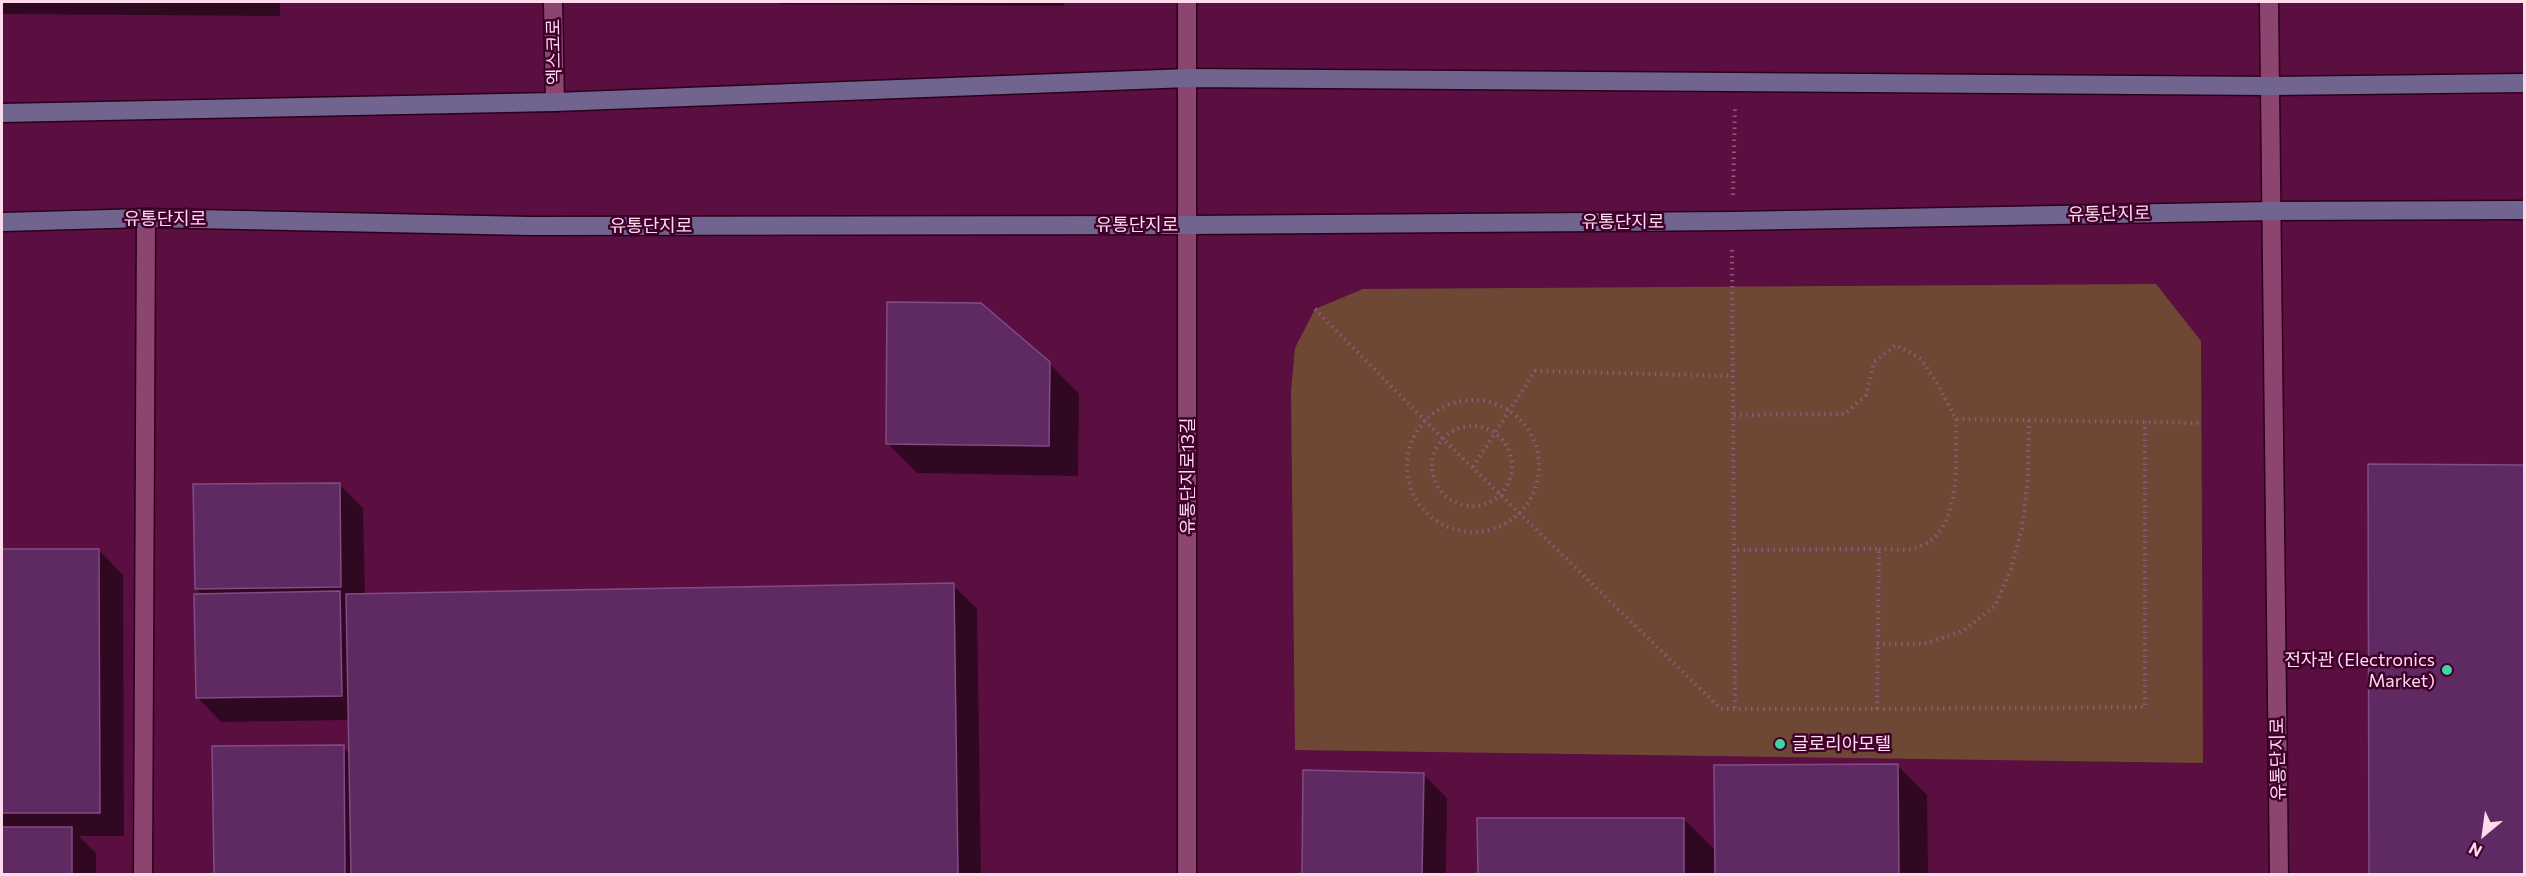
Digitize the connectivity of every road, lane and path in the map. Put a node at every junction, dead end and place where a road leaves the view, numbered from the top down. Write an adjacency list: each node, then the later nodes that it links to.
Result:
1 (553, 2): 8 (street, 엑스코로)
2 (1187, 2): 4 (street, 유통단지로13길)
3 (2269, 2): 7 (street, 유통단지로)
4 (1189, 78): 5 (main road); 8 (main road); 15 (street, 유통단지로13길)
5 (1735, 84): 7 (main road); 13 (path)
6 (2524, 84): 7 (main road)
7 (2271, 86): 11 (street, 유통단지로)
8 (555, 102): 9 (main road)
9 (2, 113)
10 (2524, 210): 11 (main road, 유통단지로)
11 (2272, 211): 13 (main road, 유통단지로); 37 (street, 유통단지로)
12 (146, 218): 14 (main road, 유통단지로); 15 (main road, 유통단지로); 35 (street)
13 (1733, 221): 15 (main road, 유통단지로); 17 (path)
14 (2, 222)
15 (1188, 225): 36 (street, 유통단지로13길)
16 (1315, 309): 21 (path)
17 (1733, 376): 18 (path); 19 (path)
18 (1509, 411): 21 (path); 25 (path); 29 (path)
19 (1734, 415): 20 (path); 31 (path)
20 (1956, 419): 22 (path); 30 (path)
21 (1425, 420): 26 (path); 29 (path)
22 (2029, 420): 23 (path); 32 (path)
23 (2145, 422): 24 (path); 34 (path)
24 (2201, 423)
25 (1495, 432): 26 (path); 27 (path); 28 (path)
26 (1442, 438): 27 (path); 28 (path)
27 (1473, 467): 28 (path)
28 (1502, 494): 29 (path)
29 (1521, 513): 33 (path)
30 (1879, 549): 31 (path); 32 (path)
31 (1736, 550): 33 (path)
32 (1877, 644): 34 (path)
33 (1735, 708): 34 (path)
34 (1877, 709)
35 (143, 874)
36 (1186, 874)
37 (2279, 874)

